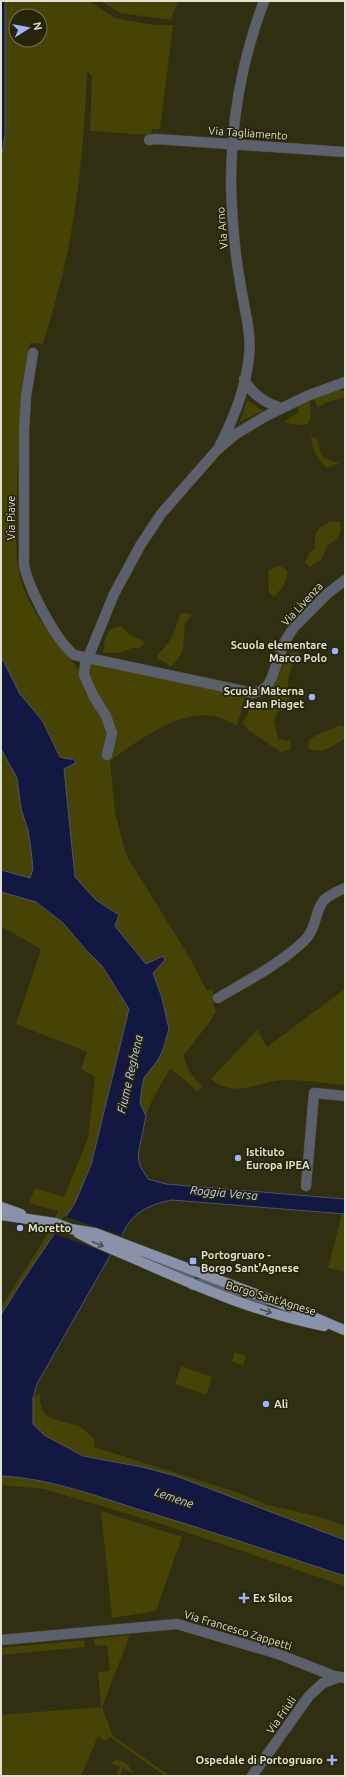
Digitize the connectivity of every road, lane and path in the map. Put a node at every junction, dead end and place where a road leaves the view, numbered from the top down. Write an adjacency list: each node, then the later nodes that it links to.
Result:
1 (264, 1): 3 (street, Via Arno)
2 (149, 140): 3 (street, Via Tagliamento)
3 (232, 144): 4 (street, Via Tagliamento); 6 (street, Via Arno)
4 (345, 152)
5 (33, 353): 11 (street, Via Piave)
6 (244, 379): 8 (street); 9 (street, Via Arno)
7 (345, 382): 8 (street)
8 (281, 408): 9 (street)
9 (217, 450): 11 (street)
10 (345, 580): 12 (street, Via Livenza)
11 (88, 657): 12 (street, Via Piave); 13 (street)
12 (261, 691)
13 (107, 755)
14 (345, 888): 15 (street)
15 (218, 998)
16 (345, 1096): 17 (street)
17 (306, 1186)
18 (1, 1207): 20 (main road)
19 (1, 1215): 20 (main road)
20 (34, 1219): 21 (main road)
21 (128, 1250): 22 (main road, Borgo Sant'Agnese); 23 (main road, Borgo Sant'Agnese)
22 (150, 1254): 23 (street, Borgo Sant'Agnese); 24 (main road, Borgo Sant'Agnese)
23 (193, 1285): 24 (street, Borgo Sant'Agnese); 25 (main road, Borgo Sant'Agnese, one-way to 25)
24 (271, 1300): 25 (main road, Borgo Sant'Agnese)
25 (344, 1330)
26 (1, 1640): 27 (street, Via Francesco Zappetti)
27 (342, 1677): 28 (street, Via Friuli)
28 (252, 1776)

